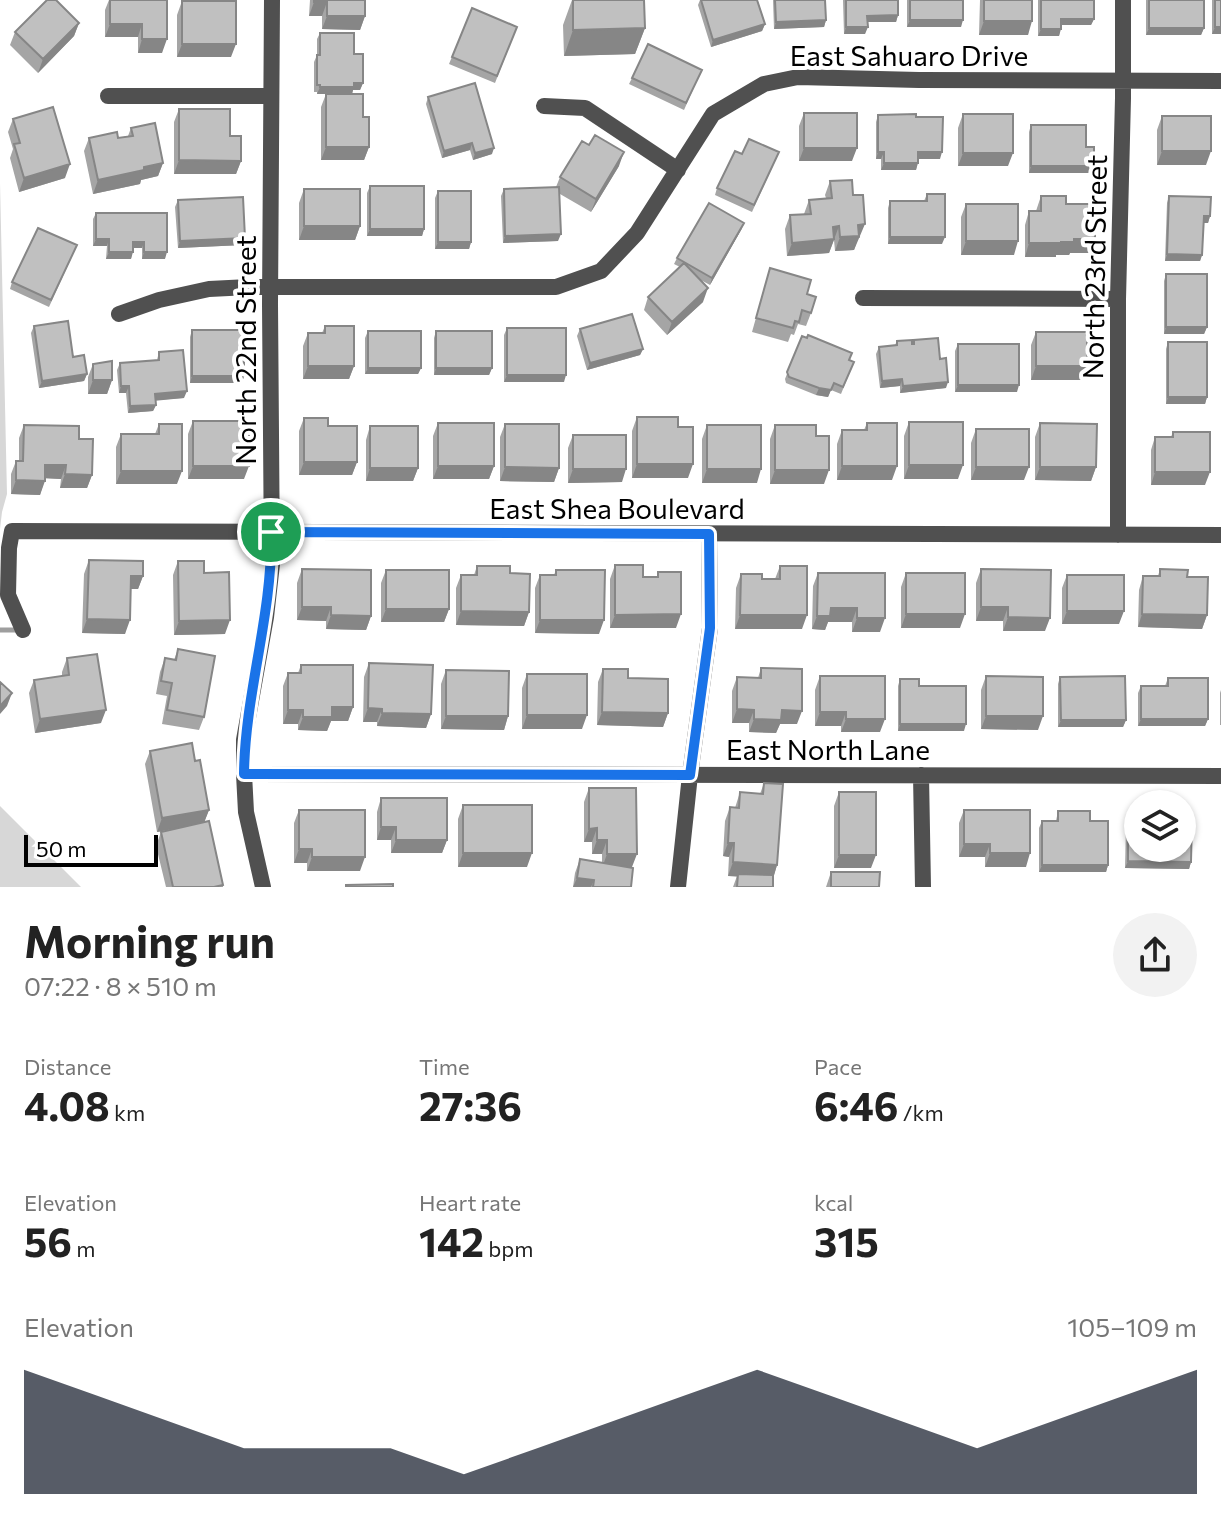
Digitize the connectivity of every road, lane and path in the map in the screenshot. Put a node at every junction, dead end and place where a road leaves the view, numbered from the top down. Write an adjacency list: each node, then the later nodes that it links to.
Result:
1 (272, 0): 6 (street, North 22nd Street)
2 (1123, 0): 3 (street, North 23rd Street)
3 (1123, 81): 4 (street, East Sahuaro Drive); 8 (street, East Sahuaro Drive); 11 (street, North 23rd Street)
4 (1221, 81)
5 (108, 96): 6 (street)
6 (271, 96): 9 (street, North 22nd Street)
7 (544, 106): 8 (street)
8 (678, 170): 9 (street, East Sahuaro Drive)
9 (270, 287): 12 (street, East Sahuaro Drive); 13 (street, North 22nd Street)
10 (863, 298): 11 (street)
11 (1118, 299): 15 (street, North 23rd Street)
12 (119, 314)
13 (271, 532): 14 (street, East Shea Boulevard); 17 (street, East Shea Boulevard); 18 (street, North 22nd Street)
14 (709, 534): 15 (street, East Shea Boulevard); 19 (street)
15 (1118, 535): 16 (street, East Shea Boulevard)
16 (1221, 535)
17 (23, 630)
18 (244, 774): 19 (street, East North Lane); 22 (street, North 22nd Street)
19 (690, 775): 20 (street, East North Lane); 23 (street)
20 (921, 775): 21 (street, East North Lane); 24 (street)
21 (1221, 776)
22 (263, 887)
23 (678, 887)
24 (923, 887)

